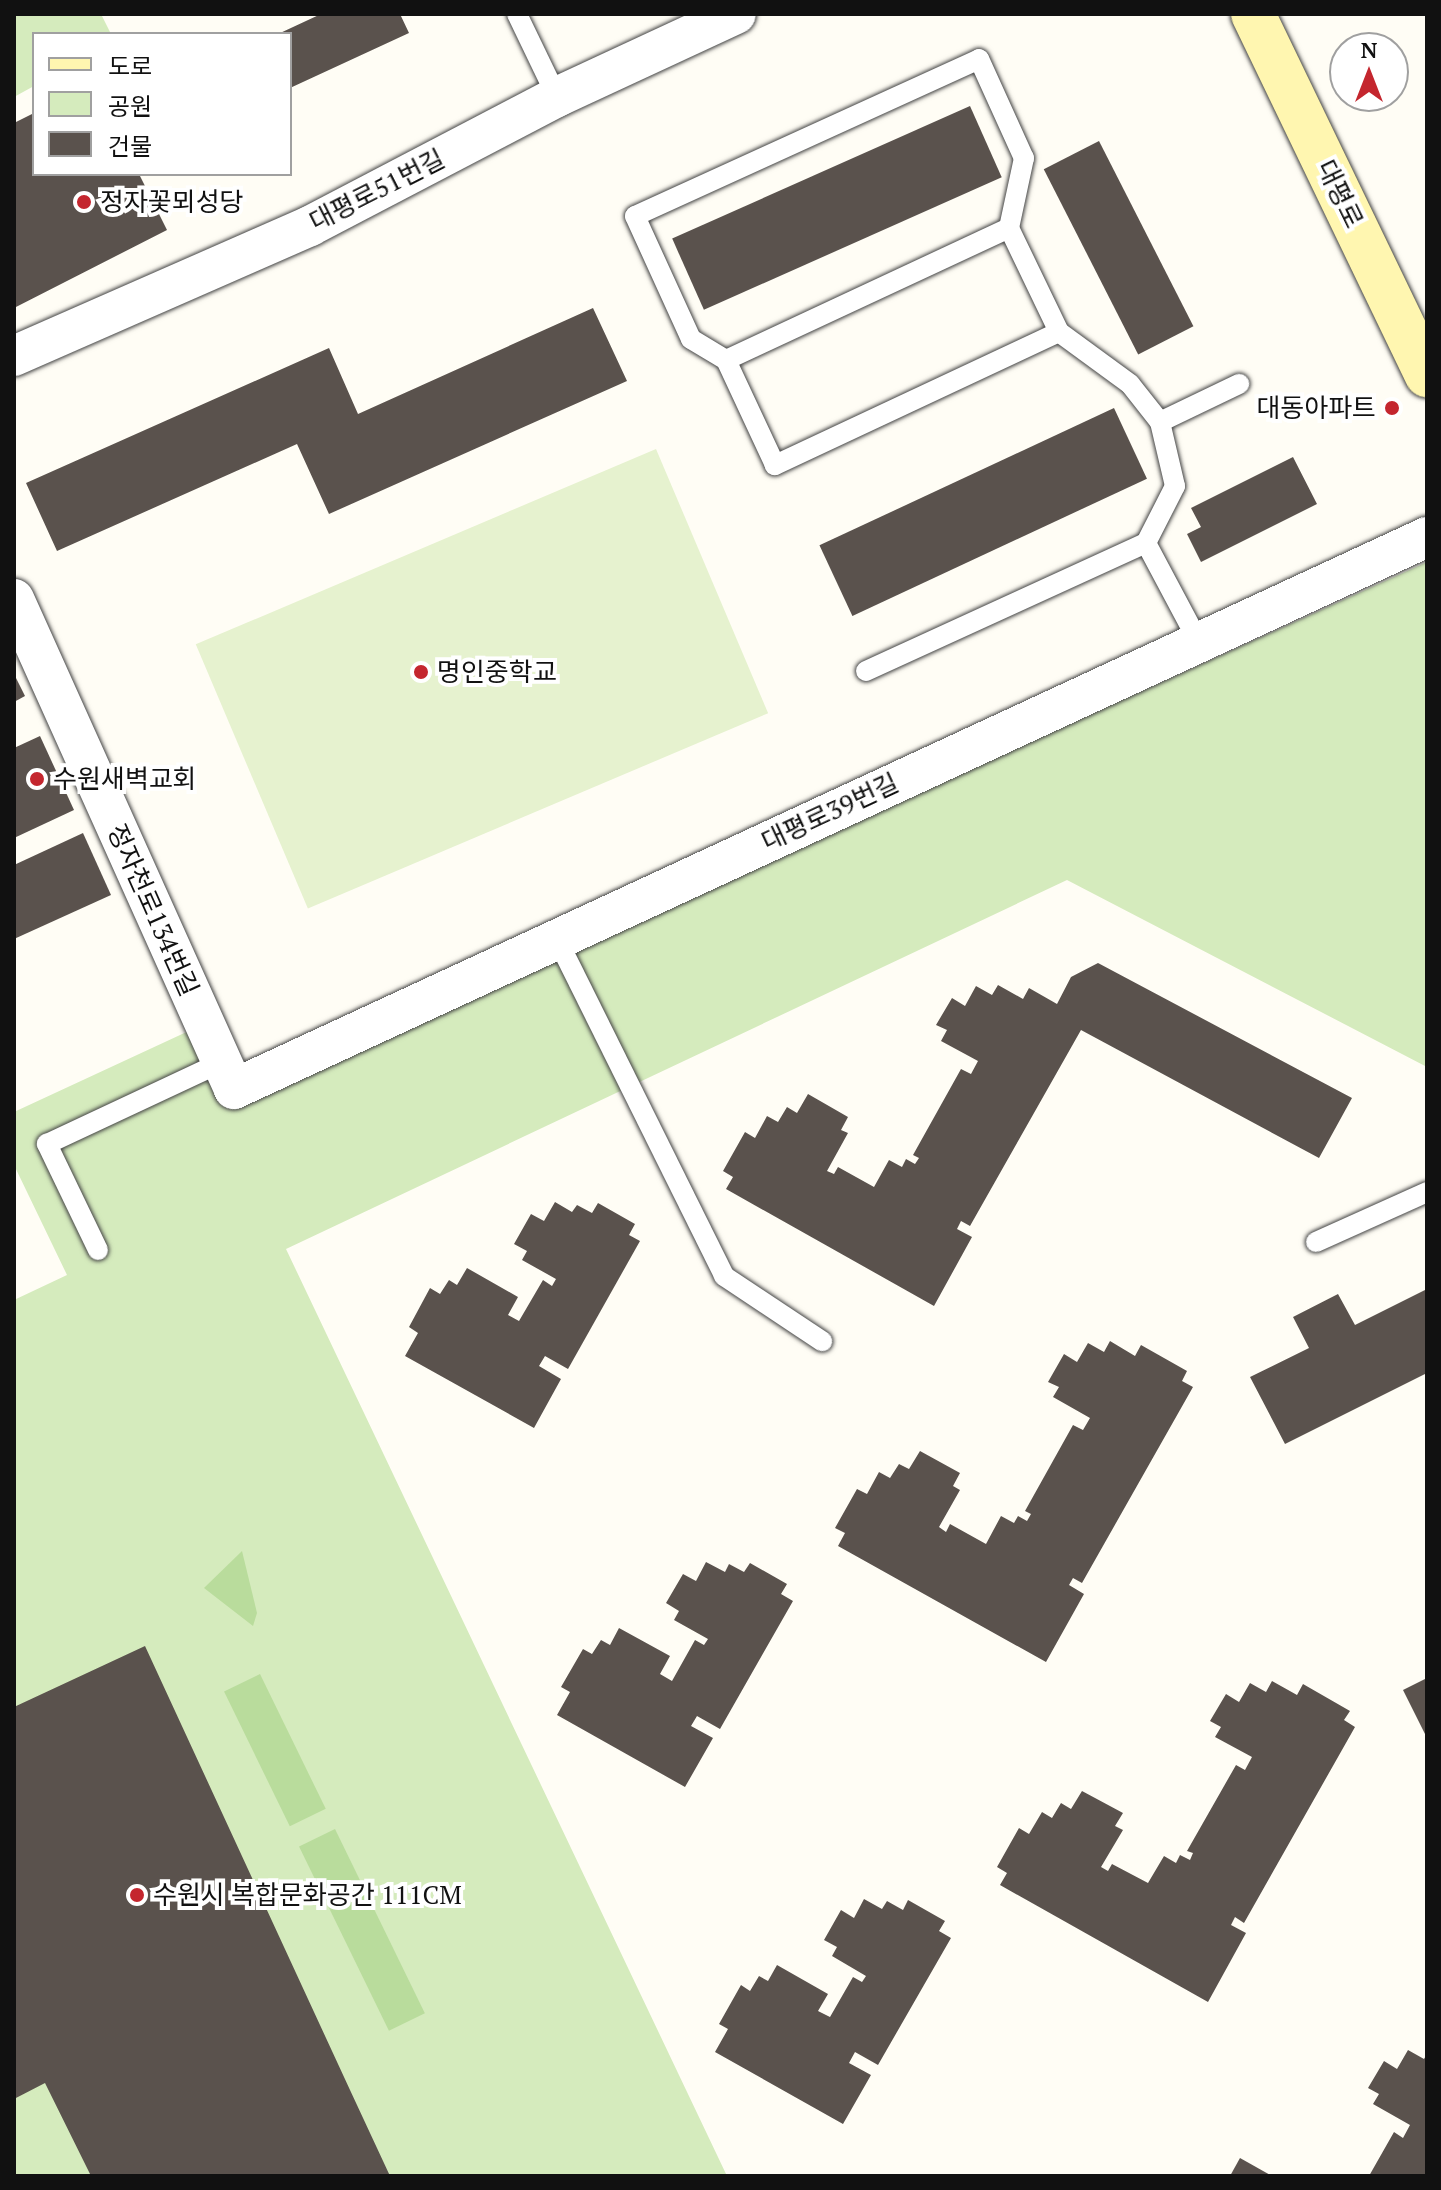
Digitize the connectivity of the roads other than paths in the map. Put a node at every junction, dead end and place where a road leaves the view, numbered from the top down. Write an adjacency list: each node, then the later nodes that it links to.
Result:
1 (517, 14): 4 (lane)
2 (736, 14): 4 (street, 대평로51번길)
3 (1253, 14): 9 (street, 대평로)
4 (557, 97): 7 (street, 대평로51번길)
5 (1009, 228): 6 (lane); 8 (lane); 8 (lane)
6 (1059, 332): 8 (lane); 11 (lane)
7 (14, 356)
8 (726, 360)
9 (1427, 375)
10 (1239, 384): 11 (lane)
11 (1160, 422): 13 (lane)
12 (1427, 537): 15 (street, 대평로39번길)
13 (1146, 543): 15 (lane); 16 (lane)
14 (14, 599): 18 (street, 정자천로134번길)
15 (1198, 641): 17 (street, 대평로39번길)
16 (866, 671)
17 (557, 939): 18 (street, 대평로39번길); 22 (lane)
18 (228, 1075): 21 (lane)
19 (1427, 1192): 20 (lane)
20 (1316, 1242)
21 (98, 1250)
22 (822, 1341)

